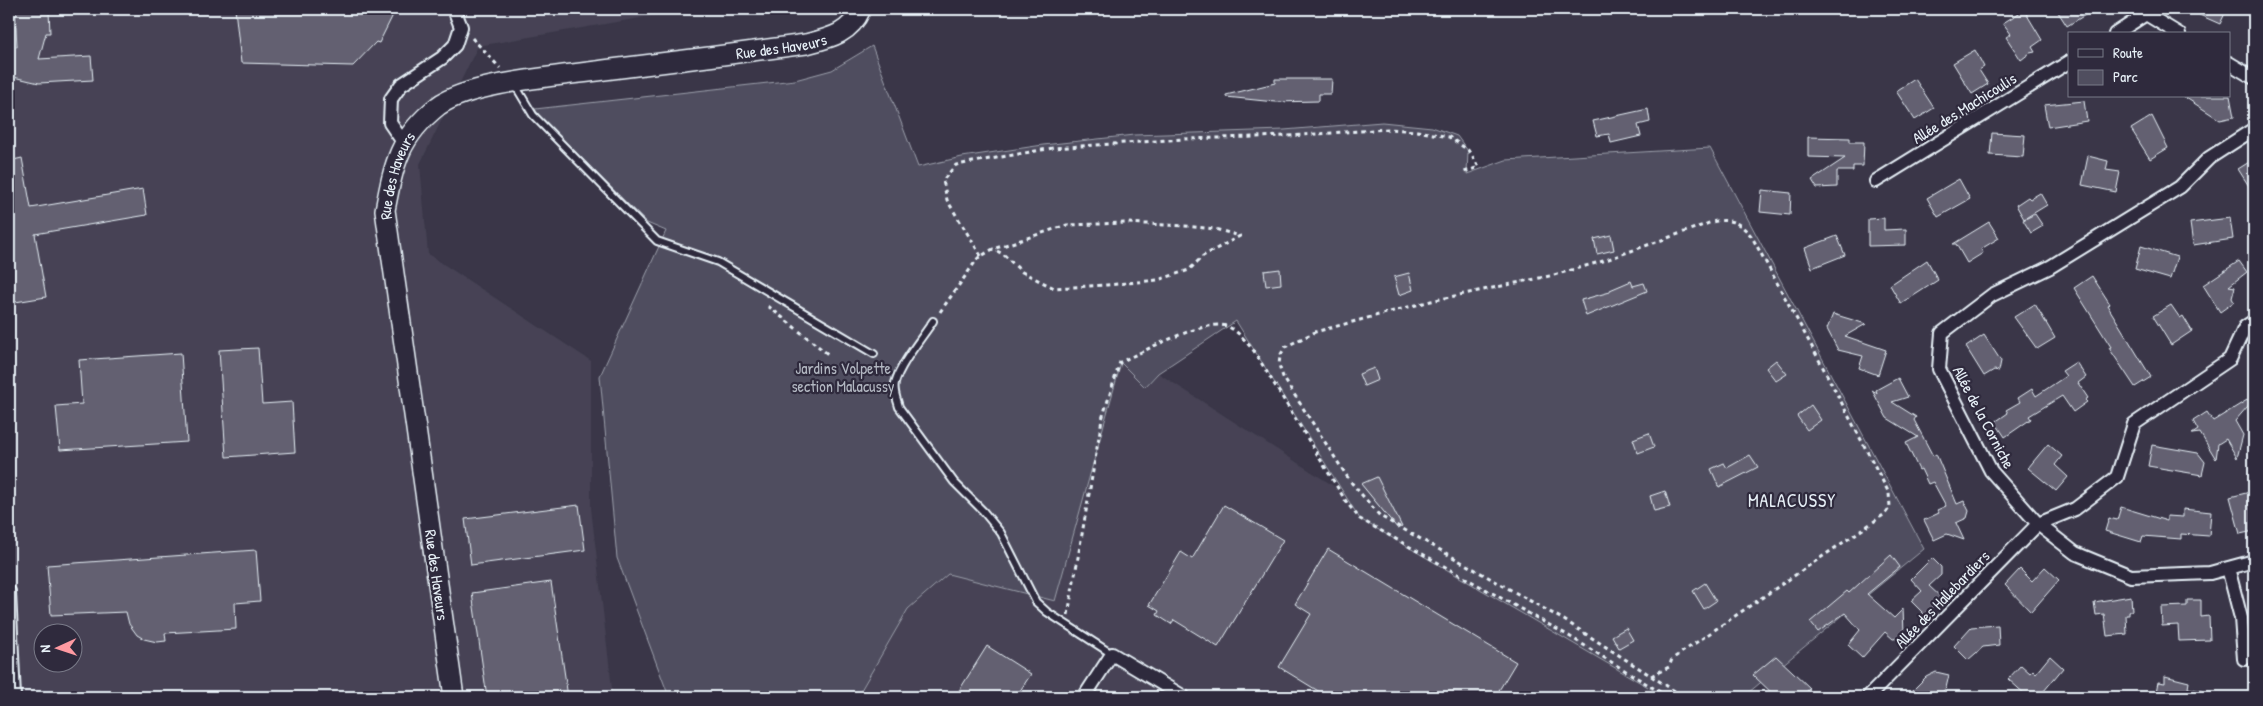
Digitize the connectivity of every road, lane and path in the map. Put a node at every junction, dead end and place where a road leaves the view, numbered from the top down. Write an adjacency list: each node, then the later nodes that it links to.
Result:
1 (454, 9): 4 (street)
2 (861, 9): 10 (street, Rue des Haveurs)
3 (2146, 12): 5 (street); 6 (street)
4 (461, 27): 10 (path); 12 (street)
5 (2118, 32)
6 (2176, 32)
7 (2068, 63): 14 (street, Allée des Machicoulis)
8 (2230, 64): 9 (street)
9 (2254, 78)
10 (513, 82): 12 (street, Rue des Haveurs); 20 (lane)
11 (2254, 129): 22 (street, Allée de la Corniche)
12 (403, 142): 31 (street, Rue des Haveurs)
13 (1461, 174): 16 (path)
14 (1876, 181)
15 (993, 249): 15 (path); 16 (path)
16 (982, 256): 18 (path)
17 (765, 302): 21 (path)
18 (933, 321): 26 (lane)
19 (2254, 321): 22 (street)
20 (874, 354)
21 (829, 355)
22 (2038, 524): 24 (street, Allée de la Corniche); 36 (street, Allée des Hallebardiers)
23 (2254, 561): 24 (street, Allée de la Corniche)
24 (2228, 568): 28 (street)
25 (9, 592): 30 (street)
26 (1067, 625): 27 (lane); 34 (path)
27 (1112, 654): 32 (street); 33 (street)
28 (2244, 659)
29 (1651, 676): 29 (path); 35 (path)
30 (14, 697)
31 (454, 697)
32 (1084, 697)
33 (1184, 697)
34 (1668, 697)
35 (1684, 697)
36 (1868, 697)

